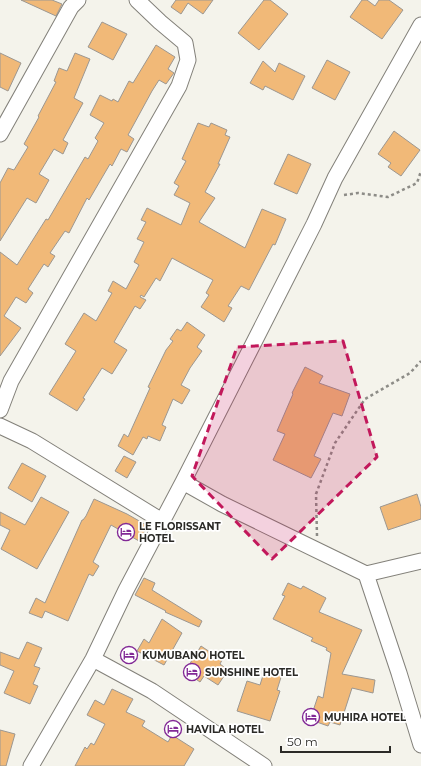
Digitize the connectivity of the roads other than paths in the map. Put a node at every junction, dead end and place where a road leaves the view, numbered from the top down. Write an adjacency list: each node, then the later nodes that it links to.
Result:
1 (78, 0): 4 (street)
2 (137, 0): 5 (street)
3 (421, 25): 7 (street)
4 (0, 134)
5 (0, 410)
6 (0, 426): 8 (street)
7 (183, 482): 8 (street); 10 (street)
8 (162, 521): 11 (street)
9 (421, 561): 10 (street)
10 (366, 574): 12 (street)
11 (93, 659): 13 (street); 14 (street)
12 (421, 745)
13 (31, 766)
14 (264, 766)

